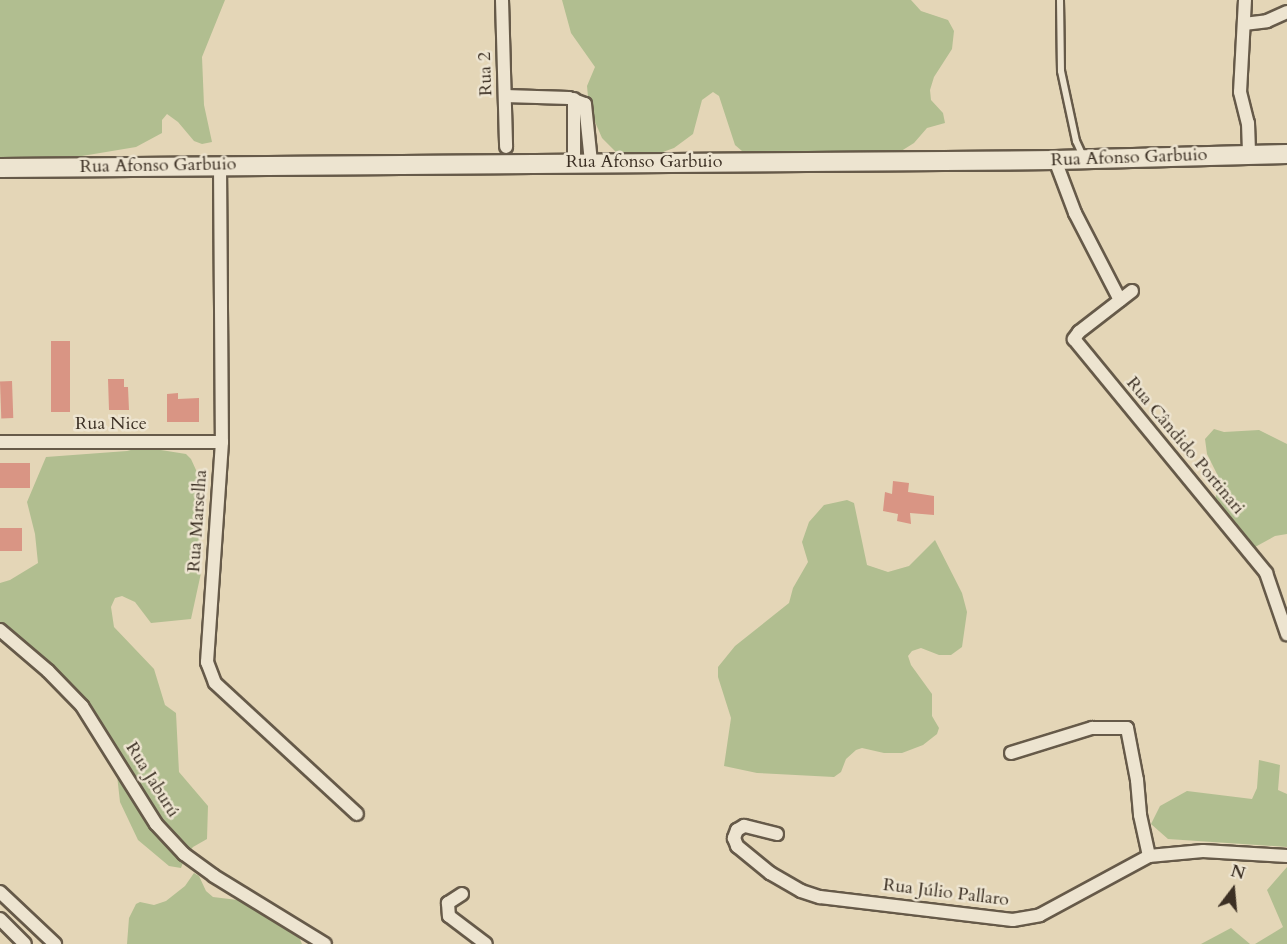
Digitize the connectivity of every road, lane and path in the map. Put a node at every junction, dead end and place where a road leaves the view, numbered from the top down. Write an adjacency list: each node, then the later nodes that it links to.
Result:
1 (502, 0): 6 (street, Rua 2)
2 (1060, 0): 10 (lane)
3 (1245, 0): 5 (street)
4 (1287, 12): 5 (street)
5 (1244, 24): 8 (street)
6 (505, 96): 7 (street, Rua 2); 12 (street)
7 (506, 147)
8 (1249, 154): 9 (street, Rua Afonso Garbuio); 10 (street, Rua Afonso Garbuio)
9 (1287, 154)
10 (1084, 159): 11 (street, Rua Afonso Garbuio)
11 (1055, 160): 12 (street, Rua Afonso Garbuio); 16 (street)
12 (583, 162): 13 (street, Rua Afonso Garbuio)
13 (220, 165): 14 (street, Rua Afonso Garbuio); 18 (street, Rua Marselha)
14 (0, 168)
15 (1132, 291): 16 (street, Rua Cândido Portinari)
16 (1120, 300): 19 (street, Rua Cândido Portinari)
17 (0, 442): 18 (street, Rua Nice)
18 (222, 442): 23 (street, Rua Marselha)
19 (1282, 601): 21 (street, Rua Cândido Portinari)
20 (0, 630): 32 (street, Rua Jaburú)
21 (1287, 630)
22 (1011, 753): 25 (street)
23 (357, 814)
24 (777, 834): 25 (street, Rua Júlio Pallaro)
25 (1149, 856): 26 (street, Rua Júlio Pallaro)
26 (1287, 856)
27 (0, 892): 31 (street)
28 (462, 894): 33 (street)
29 (0, 919): 30 (street)
30 (25, 944)
31 (55, 944)
32 (325, 944)
33 (486, 944)

